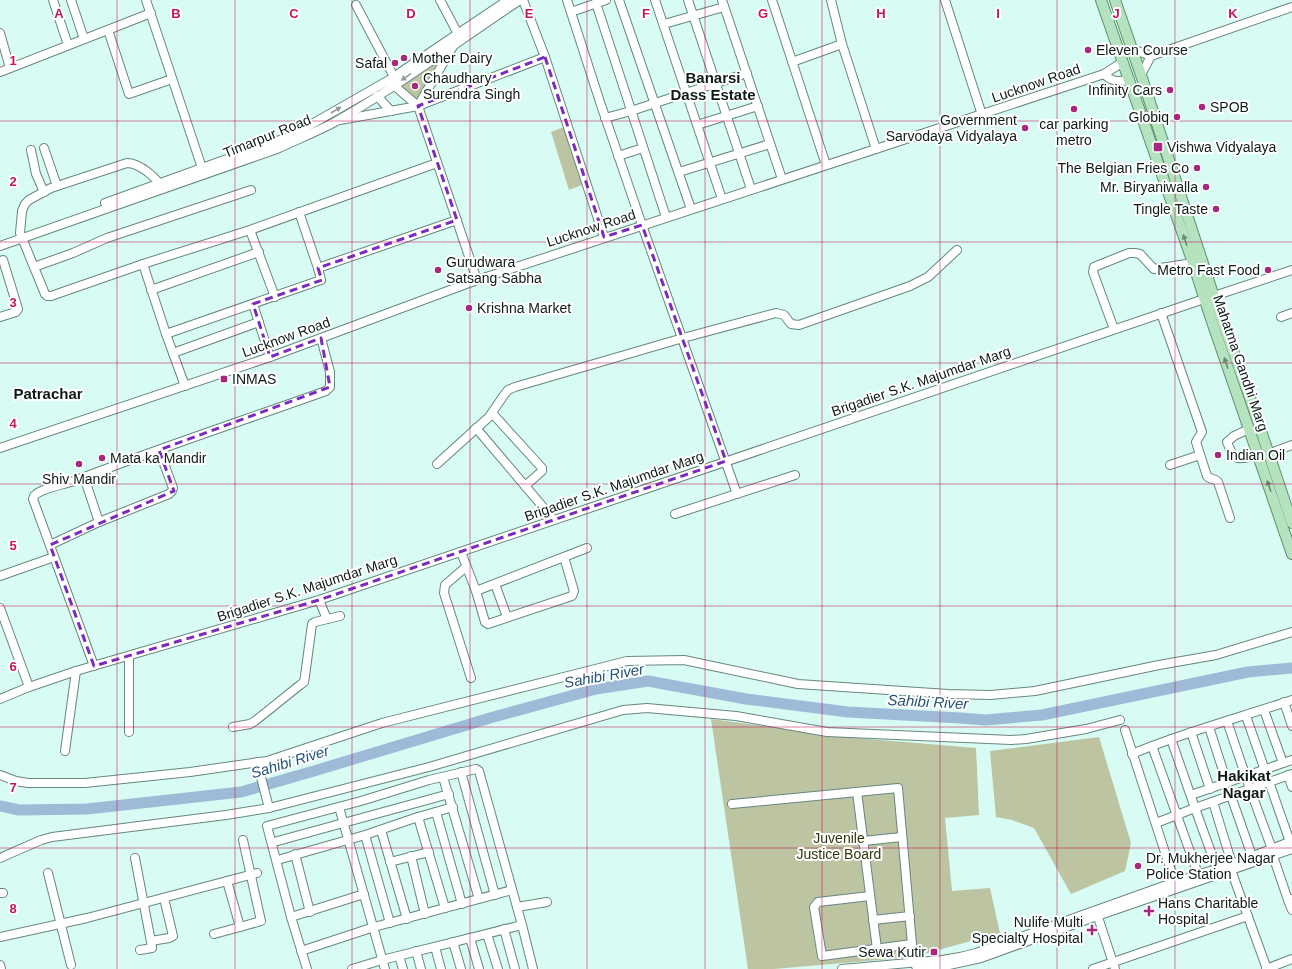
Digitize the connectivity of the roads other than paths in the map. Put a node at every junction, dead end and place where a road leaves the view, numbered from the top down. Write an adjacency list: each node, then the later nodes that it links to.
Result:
1 (53, 0): 31 (street)
2 (71, 0): 29 (street)
3 (146, 0): 23 (street)
4 (440, 0): 28 (street)
5 (508, 0): 28 (street, Timarpur Road)
6 (520, 0): 32 (street, Timarpur Road)
7 (523, 0): 35 (street)
8 (567, 0): 22 (street)
9 (606, 0): 18 (street)
10 (619, 0): 49 (street)
11 (655, 0): 25 (street)
12 (688, 0): 24 (street)
13 (772, 0): 36 (street)
14 (831, 0): 30 (street)
15 (945, 0): 54 (street)
16 (1101, 0): 37 (main road, Mahatma Gandhi Marg)
17 (1115, 0): 33 (main road, Mahatma Gandhi Marg)
18 (596, 3): 22 (street); 53 (street)
19 (723, 3): 24 (street); 40 (street)
20 (356, 5): 45 (street)
21 (1292, 7): 34 (street)
22 (571, 12): 56 (street)
23 (151, 13): 26 (street); 43 (street)
24 (693, 15): 25 (street); 46 (street)
25 (664, 24): 47 (street)
26 (108, 30): 29 (street); 43 (street)
27 (0, 34): 38 (street)
28 (458, 34): 45 (street, Timarpur Road)
29 (84, 39): 31 (street)
30 (842, 44): 36 (street); 62 (street)
31 (68, 45): 38 (street)
32 (454, 46): 45 (street, Timarpur Road, one-way to 45); 50 (street)
33 (1132, 49): 34 (street); 42 (main road, Mahatma Gandhi Marg)
34 (1151, 56): 42 (street)
35 (545, 57): 50 (street); 87 (street)
36 (792, 62): 68 (street)
37 (1123, 62): 41 (street, Lucknow Road); 44 (main road, Mahatma Gandhi Marg)
38 (10, 68): 39 (street)
39 (0, 72)
40 (747, 73): 46 (street); 51 (street)
41 (1104, 74): 44 (street); 54 (street, Lucknow Road)
42 (1141, 75): 71 (main road, Mahatma Gandhi Marg)
43 (172, 79): 69 (street)
44 (1130, 80): 72 (main road, Mahatma Gandhi Marg)
45 (392, 81): 48 (street, Timarpur Road); 50 (street); 69 (street, Timarpur Road, one-way to 45)
46 (715, 83): 47 (street); 55 (street)
47 (687, 93): 49 (street); 58 (street)
48 (377, 96): 52 (street); 57 (street, Timarpur Road)
49 (655, 103): 53 (street); 70 (street)
50 (418, 106): 52 (street); 67 (street)
51 (758, 106): 55 (street); 59 (street)
52 (391, 111): 57 (street)
53 (631, 111): 56 (street); 61 (street)
54 (982, 115): 62 (street, Lucknow Road)
55 (726, 116): 58 (street); 64 (street)
56 (605, 118): 65 (street)
57 (335, 122): 69 (street, Timarpur Road)
58 (697, 125): 66 (street)
59 (770, 144): 64 (street); 73 (street)
60 (44, 148): 74 (street)
61 (643, 148): 65 (street); 82 (street)
62 (876, 149): 68 (street, Lucknow Road)
63 (31, 150): 78 (street)
64 (739, 154): 66 (street); 77 (street)
65 (618, 156): 84 (street)
66 (710, 162): 70 (street); 79 (street)
67 (437, 163): 81 (street); 83 (street)
68 (826, 165): 73 (street, Lucknow Road)
69 (203, 172): 75 (street, Timarpur Road)
70 (679, 172): 80 (street)
71 (1174, 173): 72 (main road); 101 (main road, Mahatma Gandhi Marg)
72 (1163, 177): 93 (main road, Mahatma Gandhi Marg, one-way to 72)
73 (782, 179): 77 (street, Lucknow Road)
74 (57, 186): 75 (street); 78 (street)
75 (160, 186): 86 (street, Timarpur Road)
76 (251, 190): 95 (street)
77 (750, 190): 79 (street, Lucknow Road)
78 (44, 192): 86 (street)
79 (722, 199): 80 (street, Lucknow Road)
80 (691, 209): 82 (street, Lucknow Road)
81 (299, 212): 85 (street); 96 (street)
82 (666, 217): 84 (street, Lucknow Road)
83 (457, 220): 96 (street); 98 (street)
84 (642, 225): 87 (street, Lucknow Road); 111 (street)
85 (250, 230): 91 (street); 94 (street)
86 (21, 235): 88 (street, Timarpur Road); 89 (street, Timarpur Road); 95 (street)
87 (604, 237): 98 (street, Lucknow Road)
88 (0, 240)
89 (0, 246)
90 (957, 250): 111 (street)
91 (259, 252): 99 (street); 100 (street)
92 (3, 260): 105 (street)
93 (1193, 263): 101 (main road, Mahatma Gandhi Marg); 108 (street)
94 (143, 264): 95 (street); 99 (street)
95 (34, 267)
96 (318, 268): 100 (street)
97 (1292, 270): 101 (street, Brigadier S.K. Majumdar Marg)
98 (477, 280): 110 (street, Lucknow Road)
99 (151, 290): 109 (street)
100 (275, 297): 102 (street)
101 (1209, 297): 103 (street, Brigadier S.K. Majumdar Marg); 117 (main road, Mahatma Gandhi Marg, one-way to 101); 121 (main road, Mahatma Gandhi Marg)
102 (253, 304): 107 (street); 109 (street)
103 (1161, 313): 108 (street, Brigadier S.K. Majumdar Marg); 122 (street)
104 (1292, 313): 106 (street)
105 (0, 317)
106 (1281, 317)
107 (259, 322): 112 (street); 113 (street)
108 (1114, 329): 124 (street, Brigadier S.K. Majumdar Marg)
109 (166, 334): 112 (street)
110 (321, 338): 113 (street, Lucknow Road); 120 (street)
111 (683, 338): 115 (street); 124 (street)
112 (173, 353): 114 (street)
113 (270, 357): 114 (street, Lucknow Road)
114 (185, 386): 119 (street, Lucknow Road)
115 (492, 413): 116 (street); 129 (street)
116 (476, 428): 125 (street); 129 (street)
117 (1249, 429): 123 (main road, Mahatma Gandhi Marg); 123 (street)
118 (1292, 445): 121 (street)
119 (0, 448)
120 (159, 450): 128 (street); 135 (street)
121 (1268, 454): 134 (main road, Mahatma Gandhi Marg)
122 (1200, 455): 126 (street); 132 (street)
123 (1258, 455): 134 (main road, Mahatma Gandhi Marg, one-way to 123)
124 (726, 462): 130 (street); 133 (street, Brigadier S.K. Majumdar Marg)
125 (437, 464)
126 (1170, 465)
127 (795, 476): 130 (street)
128 (84, 477): 135 (street); 136 (street)
129 (525, 486): 133 (street)
130 (737, 494): 131 (street)
131 (675, 514)
132 (1230, 518)
133 (554, 520): 138 (street, Brigadier S.K. Majumdar Marg)
134 (1289, 521): 139 (main road, Mahatma Gandhi Marg)
135 (99, 522): 136 (street)
136 (50, 545): 140 (street)
137 (587, 548): 141 (street)
138 (461, 552): 142 (street); 146 (street, Brigadier S.K. Majumdar Marg)
139 (1292, 554)
140 (54, 557): 143 (street); 153 (street)
141 (564, 557): 144 (street); 149 (street)
142 (466, 567): 145 (street); 155 (street)
143 (0, 576)
144 (495, 584): 145 (street); 149 (street)
145 (476, 591): 149 (street)
146 (319, 600): 150 (street); 152 (street, Brigadier S.K. Majumdar Marg)
147 (0, 608): 156 (street)
148 (340, 616): 150 (street)
149 (507, 617)
150 (327, 619): 165 (street)
151 (1292, 632): 174 (street)
152 (129, 657): 153 (street, Brigadier S.K. Majumdar Marg); 167 (street)
153 (94, 666): 154 (street, Brigadier S.K. Majumdar Marg)
154 (76, 671): 156 (street, Brigadier S.K. Majumdar Marg); 171 (street)
155 (471, 678)
156 (29, 687): 157 (street, Brigadier S.K. Majumdar Marg)
157 (0, 699)
158 (1288, 701): 159 (street); 164 (street)
159 (1264, 710): 160 (street); 175 (street)
160 (1246, 716): 162 (street); 176 (street)
161 (1120, 720): 193 (street)
162 (1227, 721): 163 (street); 181 (street)
163 (1210, 726): 168 (street); 183 (street)
164 (1292, 726)
165 (233, 727)
166 (1124, 730): 172 (street)
167 (129, 732)
168 (1191, 732): 169 (street); 185 (street)
169 (1172, 739): 170 (street); 189 (street)
170 (1152, 746): 172 (street); 198 (street)
171 (65, 751)
172 (1132, 754): 200 (street)
173 (1292, 760): 175 (street)
174 (257, 762): 178 (street); 193 (street)
175 (1284, 763): 176 (street)
176 (1265, 770): 181 (street); 182 (street)
177 (461, 772): 180 (street); 226 (street); 228 (street)
178 (0, 775)
179 (1290, 775): 182 (street); 184 (street)
180 (444, 776): 188 (street); 194 (street)
181 (1245, 776): 183 (street); 186 (street)
182 (1269, 782): 186 (street); 209 (street)
183 (1227, 783): 185 (street)
184 (1292, 787)
185 (1210, 789): 189 (street)
186 (1250, 789): 190 (street); 211 (street)
187 (857, 792): 192 (street); 204 (street); 207 (street)
188 (449, 794): 195 (street); 201 (street)
189 (1191, 795): 196 (street)
190 (1231, 796): 191 (street); 214 (street)
191 (1213, 802): 196 (street); 219 (street)
192 (732, 804)
193 (268, 805): 215 (street)
194 (338, 807): 201 (street); 244 (street)
195 (453, 807): 197 (street); 231 (street)
196 (1195, 808): 198 (street); 220 (street)
197 (436, 812): 199 (street); 235 (street)
198 (1177, 815): 200 (street); 223 (street)
199 (418, 817): 202 (street); 210 (street)
200 (1156, 822): 225 (street)
201 (343, 823): 206 (street); 208 (street)
202 (381, 830): 203 (street); 218 (street)
203 (365, 835): 206 (street); 247 (street)
204 (902, 837): 207 (street); 242 (street)
205 (243, 840): 222 (street)
206 (348, 840): 212 (street); 227 (street)
207 (863, 841): 229 (street)
208 (274, 842)
209 (1291, 844): 211 (street)
210 (429, 852): 213 (street); 237 (street)
211 (1272, 852): 214 (street); 219 (street); 232 (street)
212 (295, 854): 217 (street); 239 (street)
213 (411, 856): 218 (street); 241 (street)
214 (1252, 856): 219 (street)
215 (0, 858)
216 (135, 858): 234 (street)
217 (281, 858)
218 (390, 862): 245 (street)
219 (1232, 867): 220 (street); 225 (street); 243 (street)
220 (1217, 869): 223 (street)
221 (48, 873): 248 (street)
222 (254, 874): 224 (street); 250 (street)
223 (1198, 874): 225 (street)
224 (227, 881): 230 (street); 250 (street)
225 (1176, 885): 240 (street)
226 (512, 890): 228 (street); 236 (street)
227 (364, 894): 239 (street); 251 (street)
228 (495, 895): 231 (street)
229 (870, 896): 246 (street); 261 (street)
230 (164, 898): 234 (street); 257 (street)
231 (479, 899): 235 (street)
232 (1290, 899): 238 (street)
233 (547, 902): 236 (street)
234 (143, 903): 248 (street); 257 (street)
235 (462, 904): 237 (street)
236 (517, 907): 249 (street)
237 (445, 908): 241 (street)
238 (1292, 910)
239 (310, 912): 244 (street)
240 (1096, 913): 270 (street); 271 (street); 285 (street)
241 (425, 914): 245 (street)
242 (910, 916): 246 (street); 259 (street)
243 (1248, 916): 271 (street); 287 (street)
244 (291, 917): 263 (street)
245 (407, 918): 247 (street)
246 (873, 920): 261 (street)
247 (390, 923): 251 (street)
248 (61, 924): 255 (street); 269 (street)
249 (522, 925): 252 (street); 283 (street)
250 (240, 927): 253 (street)
251 (374, 927): 263 (street); 267 (street)
252 (504, 930): 254 (street); 282 (street)
253 (214, 934)
254 (487, 934): 256 (street); 281 (street)
255 (0, 937)
256 (470, 938): 258 (street); 280 (street)
257 (151, 941): 262 (street)
258 (453, 942): 260 (street); 279 (street)
259 (912, 944): 261 (street); 270 (street)
260 (435, 947): 264 (street); 278 (street)
261 (877, 949)
262 (140, 950)
263 (301, 951): 273 (street)
264 (416, 951): 265 (street); 277 (street)
265 (399, 956): 267 (street); 276 (street)
266 (1292, 959): 287 (street)
267 (382, 960): 274 (street); 275 (street)
268 (0, 965): 272 (street)
269 (71, 965)
270 (916, 965): 284 (street)
271 (1114, 966): 286 (street)
272 (1, 969)
273 (307, 969)
274 (352, 969)
275 (385, 969)
276 (402, 969)
277 (422, 969)
278 (441, 969)
279 (461, 969)
280 (479, 969)
281 (498, 969)
282 (515, 969)
283 (533, 969)
284 (842, 969)
285 (922, 969)
286 (1093, 969)
287 (1266, 969)

